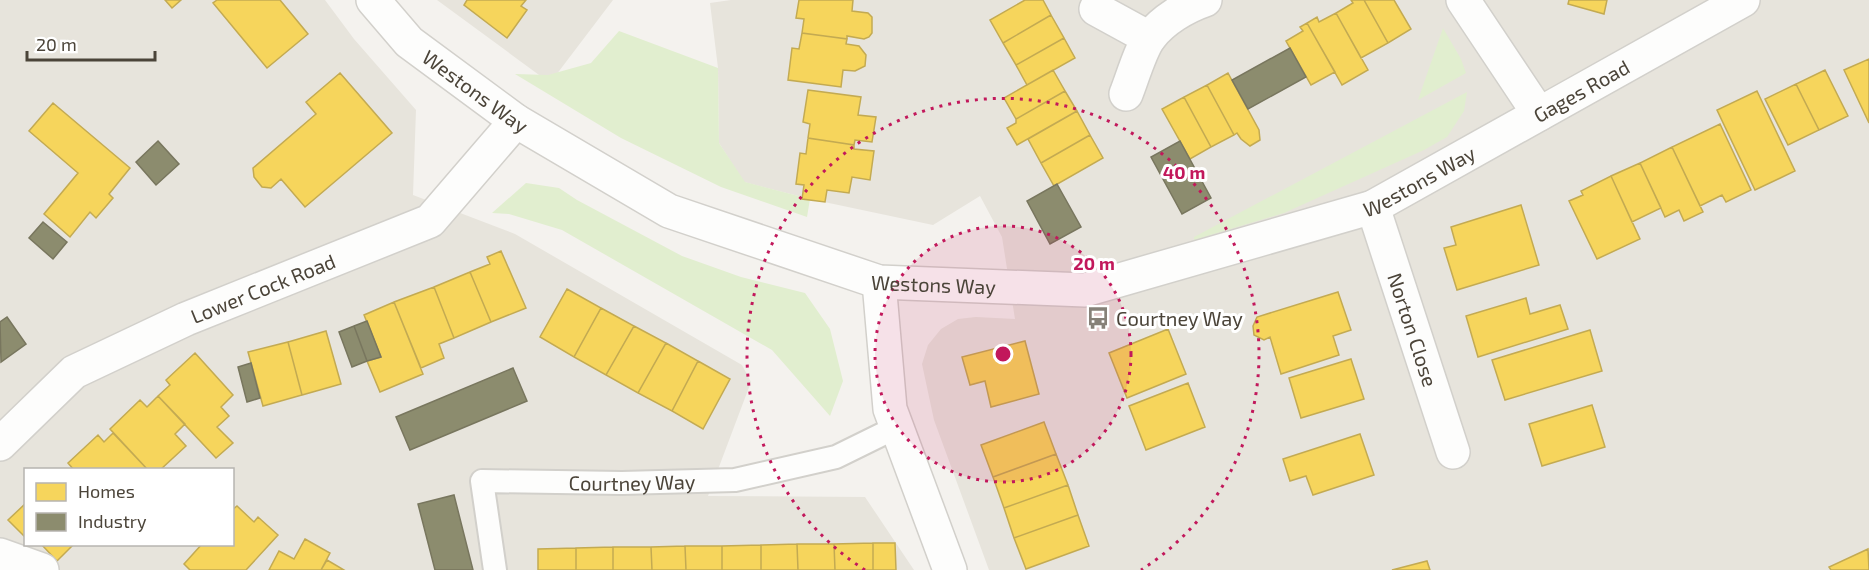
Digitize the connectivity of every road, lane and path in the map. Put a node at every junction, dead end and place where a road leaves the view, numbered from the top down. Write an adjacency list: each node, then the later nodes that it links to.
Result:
1 (373, 0): 9 (street, Westons Way)
2 (1205, 0): 6 (street)
3 (1463, 0): 8 (street, Gages Road)
4 (1743, 0): 8 (street, Gages Road)
5 (1096, 9): 6 (street)
6 (1149, 38): 7 (street)
7 (1125, 94)
8 (1539, 114): 10 (street, Westons Way)
9 (516, 121): 11 (street, Westons Way); 13 (street, Lower Cock Road)
10 (1372, 207): 11 (street, Westons Way); 14 (street, Norton Close)
11 (879, 282): 12 (street)
12 (897, 428): 17 (lane, Courtney Way); 18 (street)
13 (0, 444)
14 (1453, 452)
15 (0, 555): 16 (street)
16 (42, 570)
17 (495, 570)
18 (950, 570)

